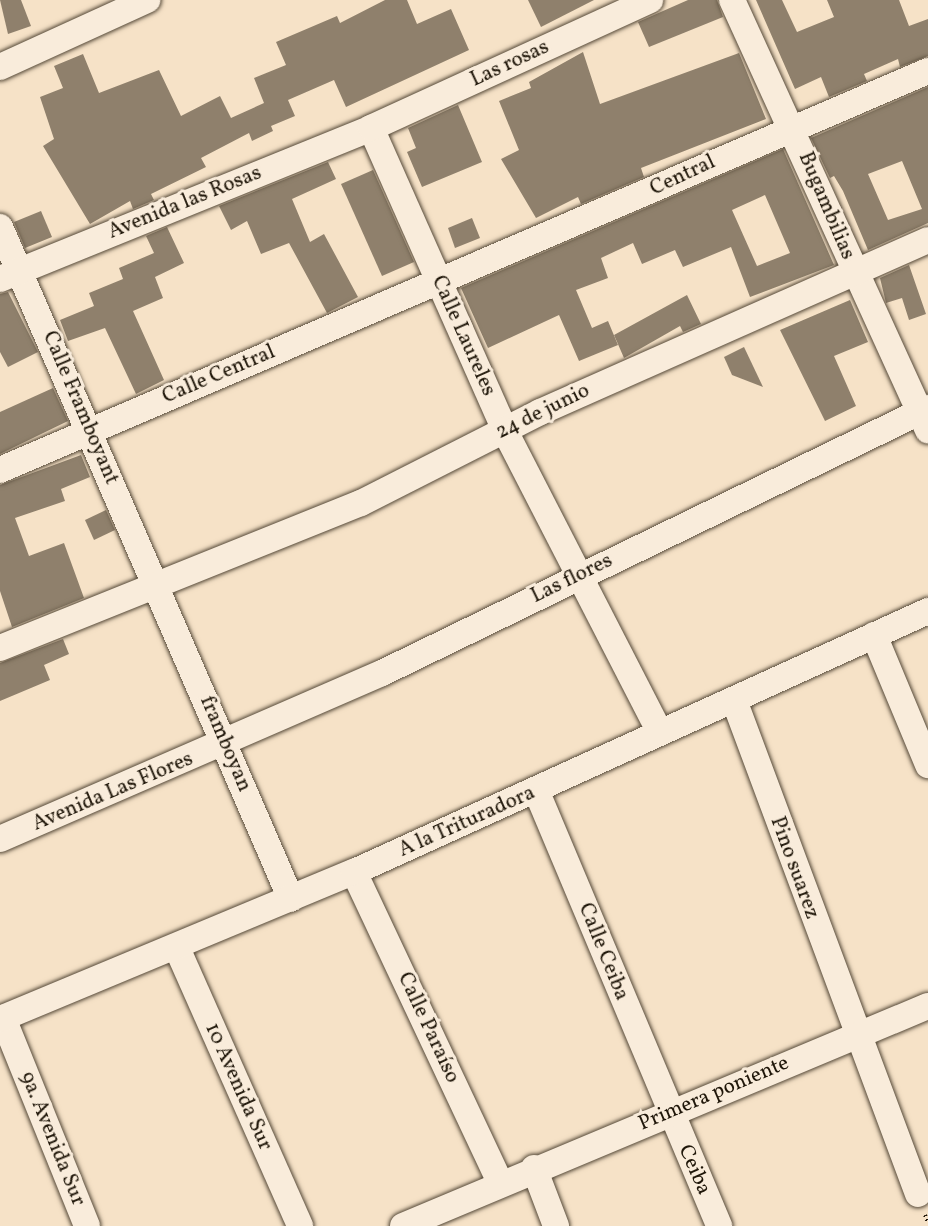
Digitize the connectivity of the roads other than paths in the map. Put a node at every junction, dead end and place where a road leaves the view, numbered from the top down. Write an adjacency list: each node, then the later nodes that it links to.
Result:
1 (147, 0): 4 (street)
2 (650, 0): 7 (street, Las rosas)
3 (732, 0): 6 (street, Bugambilias)
4 (0, 67)
5 (928, 71): 6 (street, Central)
6 (792, 127): 10 (street, Bugambilias); 12 (street, Central)
7 (371, 128): 11 (street, Avenida las Rosas); 12 (street, Calle Laureles)
8 (0, 227): 11 (street, Calle Framboyant)
9 (928, 240): 10 (street, 24 de junio)
10 (853, 269): 13 (street, Bugambilias); 14 (street, 24 de junio)
11 (10, 275): 15 (street, Calle Framboyant)
12 (438, 281): 14 (street, Calle Laureles); 15 (street, Calle Central)
13 (925, 417): 17 (street, Las flores)
14 (505, 431): 17 (street, Calle Laureles); 18 (street, 24 de junio)
15 (88, 432): 16 (street, Calle Central); 18 (street, Calle Framboyant)
16 (0, 470)
17 (579, 575): 23 (street, Calle Laureles); 24 (street, Las flores)
18 (160, 588): 21 (street, 24 de junio); 24 (street, framboyan)
19 (928, 611): 20 (street, A la Trituradora)
20 (874, 635): 22 (street, A la Trituradora); 25 (street)
21 (0, 648)
22 (734, 700): 23 (street, A la Trituradora); 33 (street, Pino suarez)
23 (660, 733): 26 (street, A la Trituradora)
24 (225, 744): 27 (street, Avenida Las Flores); 29 (street, framboyan)
25 (928, 765)
26 (536, 790): 28 (street, A la Trituradora); 34 (street, Calle Ceiba)
27 (0, 839)
28 (354, 872): 29 (street, A la Trituradora); 36 (street, Calle Paraíso)
29 (291, 899): 30 (street, A la Trituradora)
30 (177, 948): 32 (street, A la Trituradora); 39 (street, 10 Avenida Sur)
31 (928, 1006): 33 (street, Primera poniente)
32 (2, 1018): 38 (street, 9a. Avenida Sur)
33 (855, 1035): 34 (street, Primera poniente); 37 (street, Pino suarez)
34 (669, 1113): 35 (street, Primera poniente); 42 (street, Ceiba)
35 (534, 1168): 36 (street, Primera poniente); 41 (street)
36 (501, 1184): 40 (street, Primera poniente)
37 (918, 1194)
38 (87, 1226)
39 (300, 1226)
40 (403, 1226)
41 (556, 1226)
42 (719, 1226)

